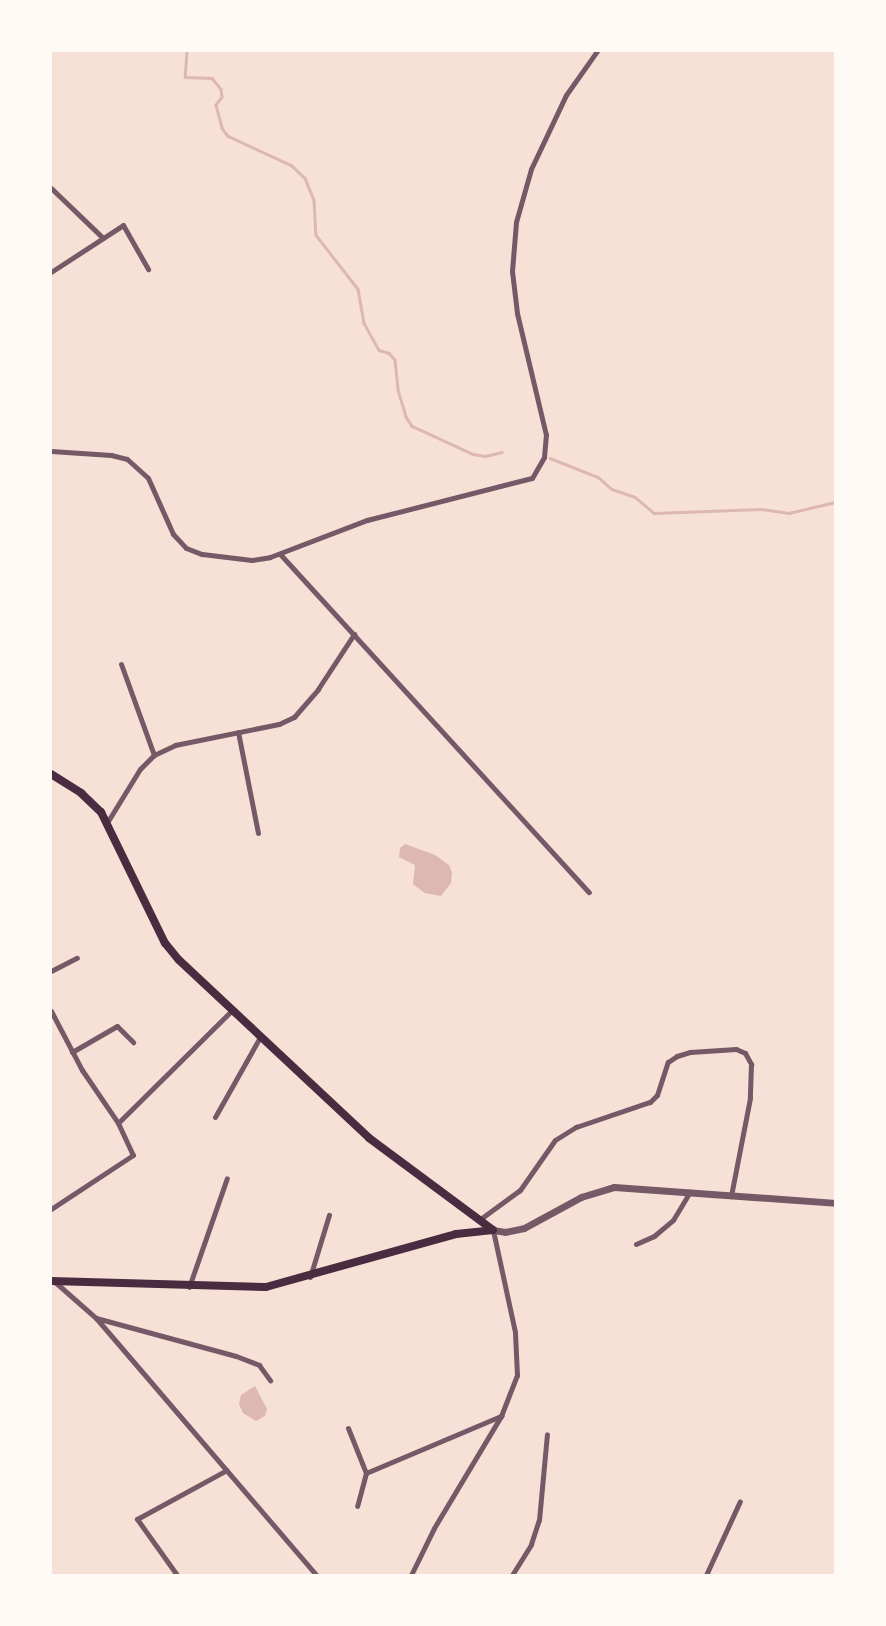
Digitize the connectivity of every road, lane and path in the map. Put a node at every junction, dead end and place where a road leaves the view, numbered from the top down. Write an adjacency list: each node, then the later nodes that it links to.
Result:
1 (597, 51): 7 (street)
2 (51, 188): 3 (street)
3 (103, 238): 4 (street); 5 (street)
4 (148, 269)
5 (51, 272)
6 (51, 451): 7 (street)
7 (280, 554): 8 (street)
8 (354, 634): 10 (street); 15 (street)
9 (121, 664): 11 (street)
10 (238, 732): 11 (street); 14 (street)
11 (154, 755): 13 (street)
12 (51, 774): 13 (main road)
13 (108, 821): 18 (main road)
14 (258, 833)
15 (589, 892)
16 (76, 958): 17 (street)
17 (51, 971)
18 (232, 1010): 20 (main road); 24 (street)
19 (51, 1011): 22 (street)
20 (260, 1037): 23 (street); 31 (main road)
21 (133, 1042): 22 (street)
22 (72, 1052): 24 (street)
23 (215, 1117)
24 (118, 1123): 29 (street)
25 (227, 1178): 36 (street)
26 (690, 1192): 27 (street); 32 (street); 33 (street)
27 (731, 1196): 28 (street); 31 (street)
28 (835, 1203)
29 (51, 1209)
30 (329, 1215): 34 (street)
31 (479, 1220): 32 (main road)
32 (493, 1230): 34 (main road); 39 (street)
33 (636, 1244)
34 (310, 1277): 36 (main road)
35 (52, 1280): 36 (main road); 37 (street)
36 (189, 1287)
37 (96, 1318): 38 (street); 42 (street)
38 (270, 1380)
39 (501, 1416): 43 (street); 48 (street)
40 (348, 1428): 43 (street)
41 (547, 1434): 49 (street)
42 (227, 1470): 46 (street); 47 (street)
43 (366, 1473): 45 (street)
44 (740, 1501): 50 (street)
45 (356, 1506)
46 (177, 1575)
47 (316, 1575)
48 (411, 1575)
49 (512, 1575)
50 (706, 1575)

